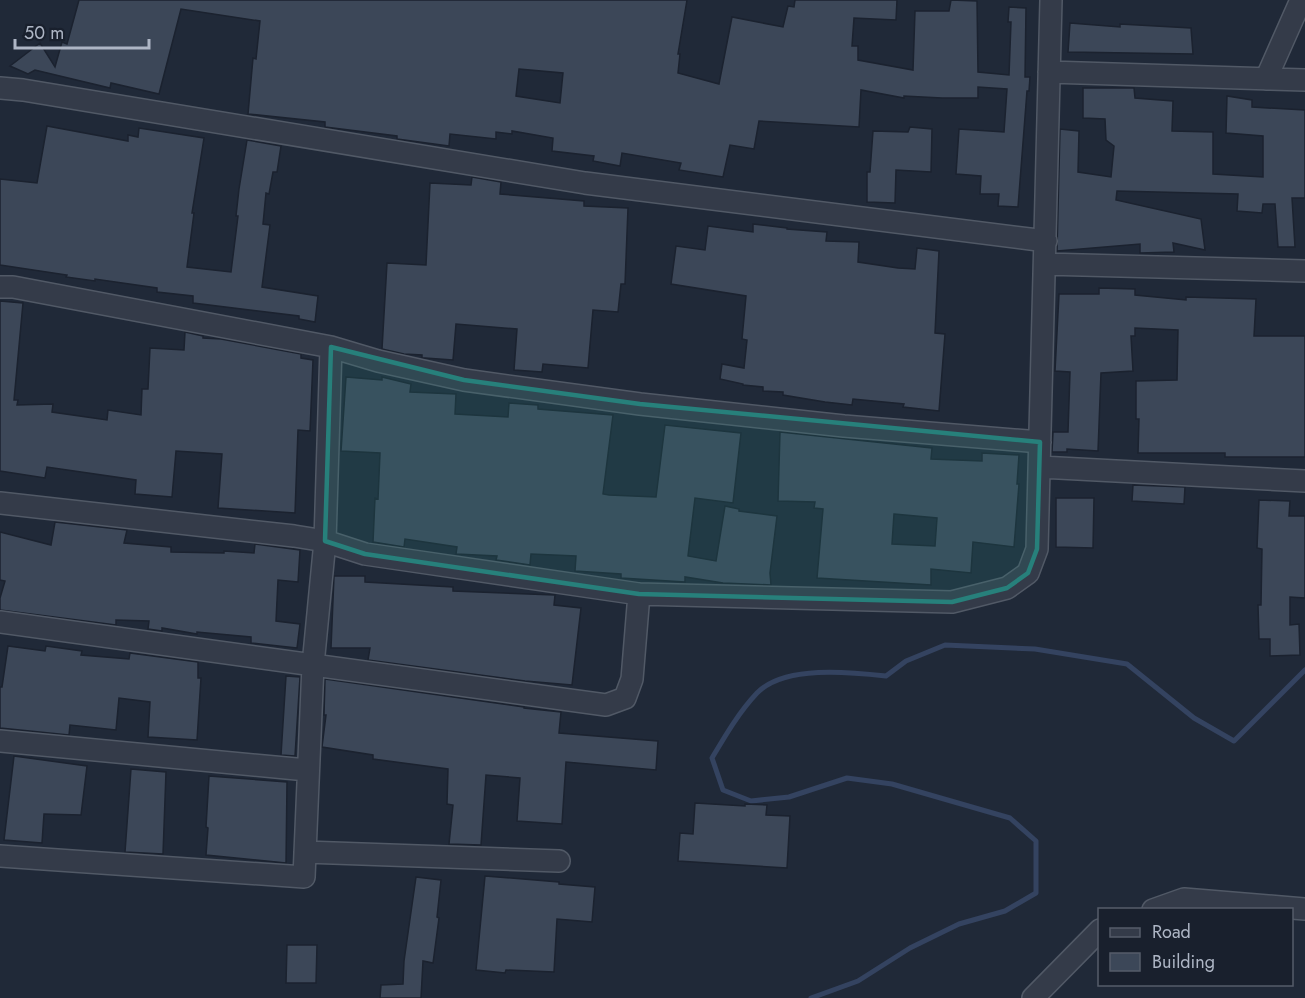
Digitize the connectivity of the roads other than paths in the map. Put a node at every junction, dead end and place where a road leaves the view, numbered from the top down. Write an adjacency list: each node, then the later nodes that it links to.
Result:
1 (1051, 0): 3 (street)
2 (1301, 0): 4 (street)
3 (1049, 72): 4 (street); 7 (street)
4 (1266, 79): 5 (street)
5 (1305, 81)
6 (0, 88): 7 (street)
7 (1046, 242): 8 (street)
8 (1045, 264): 9 (street); 12 (street)
9 (1305, 271)
10 (0, 287): 11 (street)
11 (331, 347): 12 (street); 16 (street)
12 (1040, 442): 13 (street)
13 (1040, 467): 14 (street); 17 (street)
14 (1305, 482)
15 (0, 503): 16 (street)
16 (325, 541): 17 (street); 19 (street)
17 (639, 594): 19 (street)
18 (0, 622): 19 (street)
19 (313, 665): 21 (street)
20 (0, 741): 21 (street)
21 (307, 770): 22 (street)
22 (305, 852): 23 (street); 24 (street)
23 (0, 856)
24 (559, 861)
25 (1156, 908): 26 (street)
26 (1293, 908)
27 (1098, 932): 28 (street)
28 (1033, 998)

